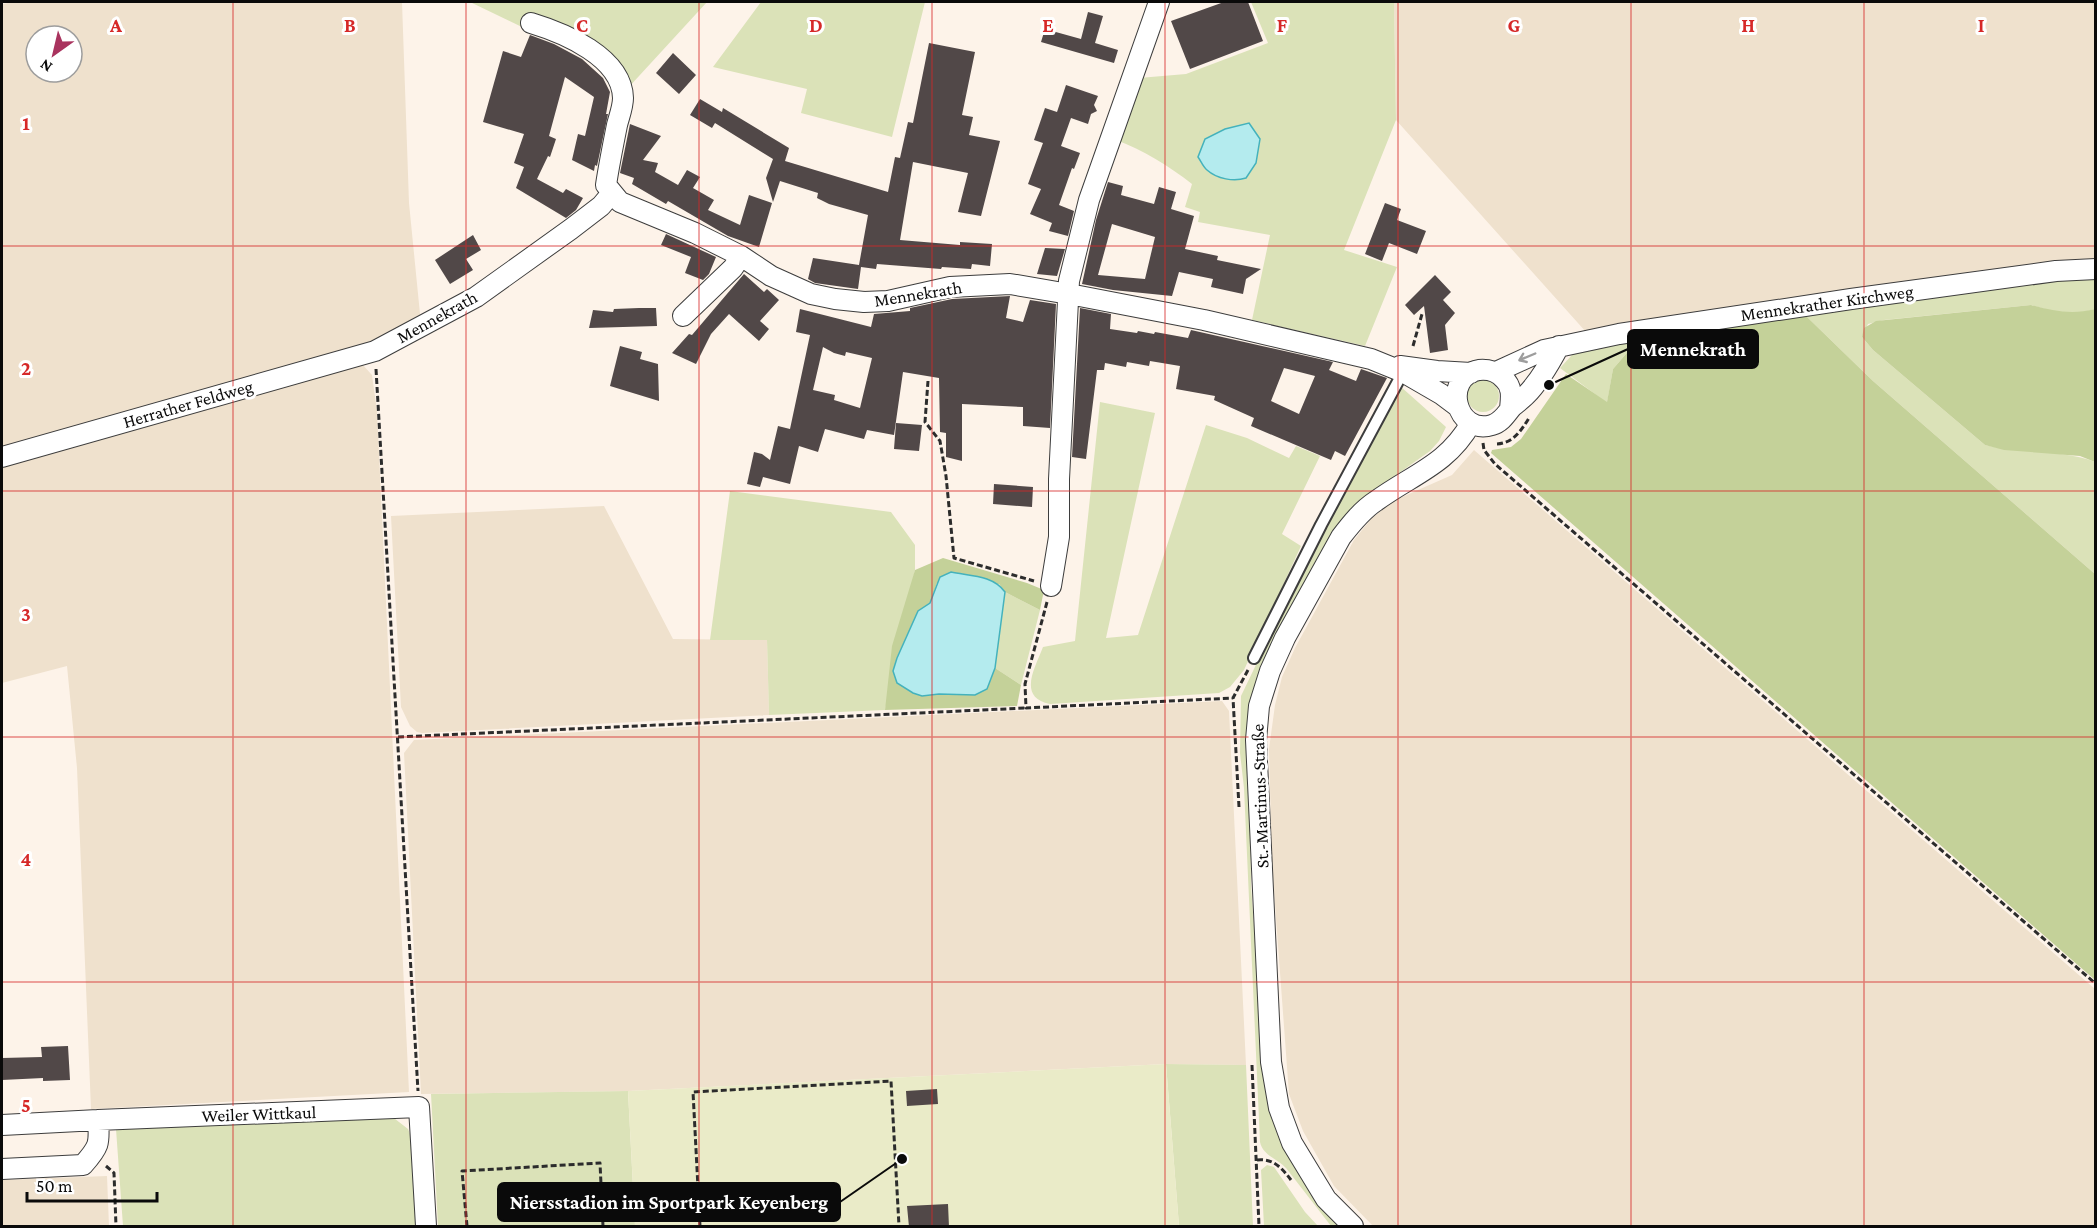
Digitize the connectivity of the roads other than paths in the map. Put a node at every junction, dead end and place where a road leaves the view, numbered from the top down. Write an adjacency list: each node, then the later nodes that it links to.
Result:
1 (1159, 2): 6 (street)
2 (531, 24): 3 (street)
3 (612, 193): 4 (street, Mennekrath); 9 (street, Mennekrath)
4 (741, 256): 6 (street, Mennekrath); 7 (street)
5 (2096, 269): 8 (street, Mennekrather Kirchweg)
6 (1069, 294): 10 (street, Mennekrath); 18 (street)
7 (683, 316)
8 (1559, 346): 12 (street, Mennekrather Kirchweg, one-way to 12); 15 (street)
9 (375, 351): 17 (street, Herrather Feldweg)
10 (1383, 363): 11 (street, Mennekrath); 13 (street, Mennekrath)
11 (1402, 372): 14 (street, Mennekrath); 19 (lane)
12 (1496, 372): 13 (street, Mennekrather Kirchweg); 15 (street)
13 (1472, 373): 14 (street)
14 (1457, 406): 16 (street)
15 (1510, 409): 16 (street)
16 (1477, 424): 24 (street, St.-Martinus-Straße)
17 (2, 457)
18 (1051, 586)
19 (1254, 658)
20 (98, 1120): 21 (street, Weiler Wittkaul); 22 (street); 23 (street, Weiler Wittkaul)
21 (2, 1125)
22 (2, 1169)
23 (426, 1227)
24 (1353, 1227)

